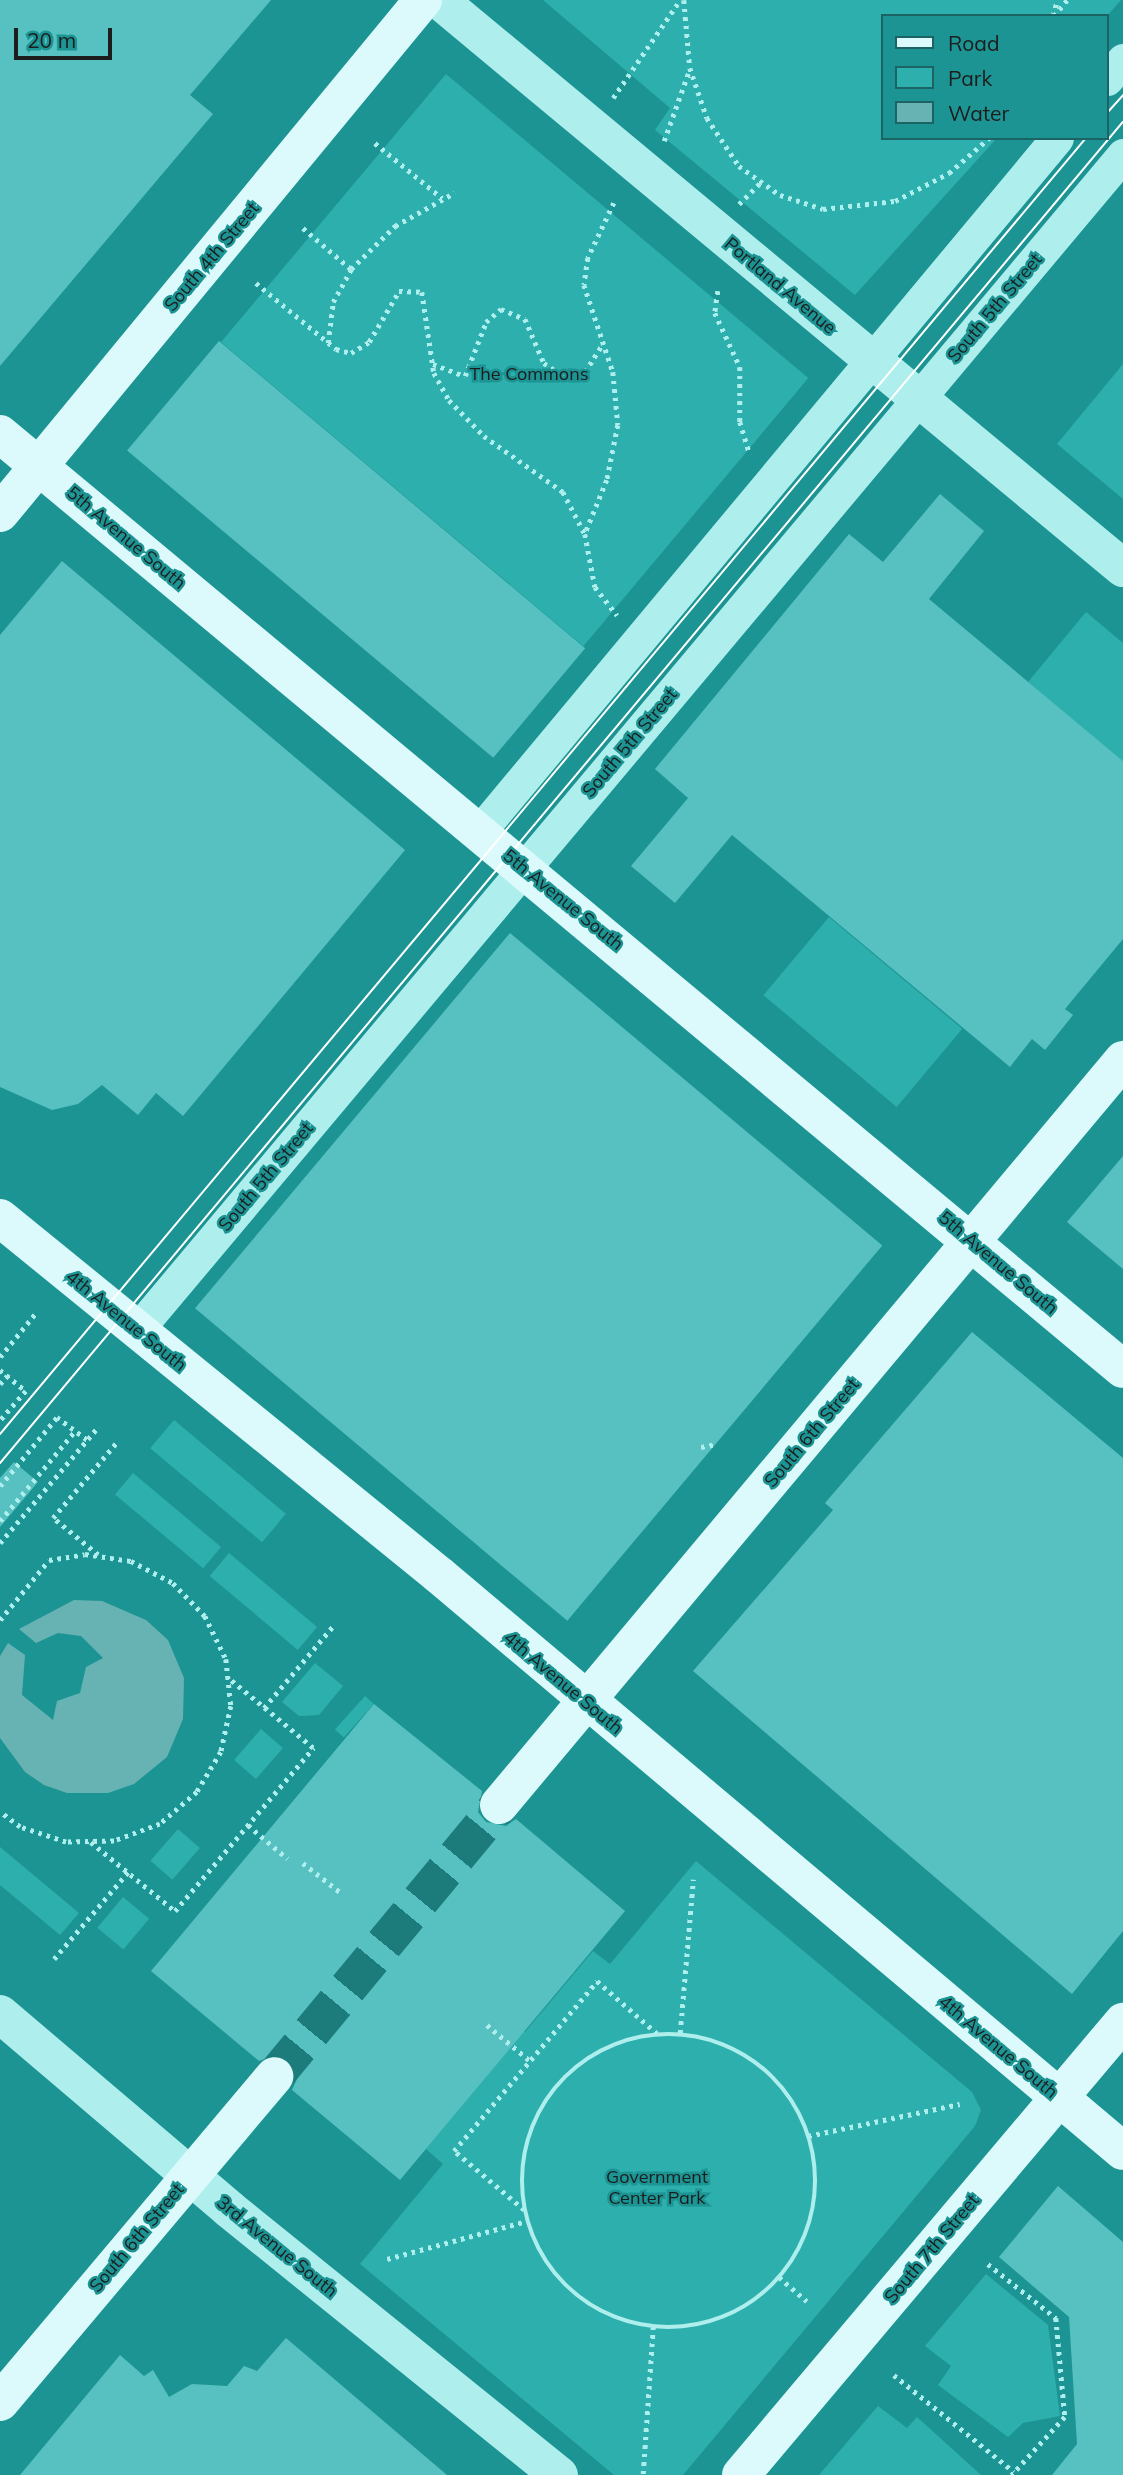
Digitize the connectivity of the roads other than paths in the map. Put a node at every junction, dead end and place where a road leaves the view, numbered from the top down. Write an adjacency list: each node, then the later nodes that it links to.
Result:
1 (423, 0): 10 (main road, South 4th Street)
2 (439, 0): 7 (street, Portland Avenue)
3 (1123, 60): 4 (street)
4 (1109, 77)
5 (1055, 140): 7 (street)
6 (1123, 155): 8 (street, South 5th Street)
7 (869, 359): 8 (street, Portland Avenue); 13 (street)
8 (920, 399): 12 (street, Portland Avenue); 14 (street, South 5th Street)
9 (0, 434): 10 (main road, 5th Avenue South)
10 (40, 467): 11 (main road, South 4th Street); 13 (main road, 5th Avenue South)
11 (0, 513)
12 (1123, 568)
13 (478, 832): 14 (main road, 5th Avenue South)
14 (526, 868): 17 (main road, 5th Avenue South); 18 (street, South 5th Street)
15 (1123, 1060): 17 (main road, South 6th Street)
16 (0, 1218): 18 (main road, 4th Avenue South)
17 (974, 1240): 19 (main road, 5th Avenue South); 20 (main road, South 6th Street)
18 (137, 1330): 20 (main road, 4th Avenue South)
19 (1123, 1369)
20 (585, 1703): 21 (main road, South 6th Street); 25 (main road, 4th Avenue South)
21 (499, 1805)
22 (0, 2014): 27 (street, 3rd Avenue South)
23 (1123, 2022): 25 (main road, South 7th Street)
24 (275, 2076): 27 (main road, South 6th Street)
25 (1059, 2098): 26 (main road, 4th Avenue South); 30 (main road, South 7th Street)
26 (1123, 2151)
27 (190, 2176): 28 (main road, South 6th Street); 29 (street, 3rd Avenue South)
28 (0, 2402)
29 (559, 2475)
30 (741, 2475)

